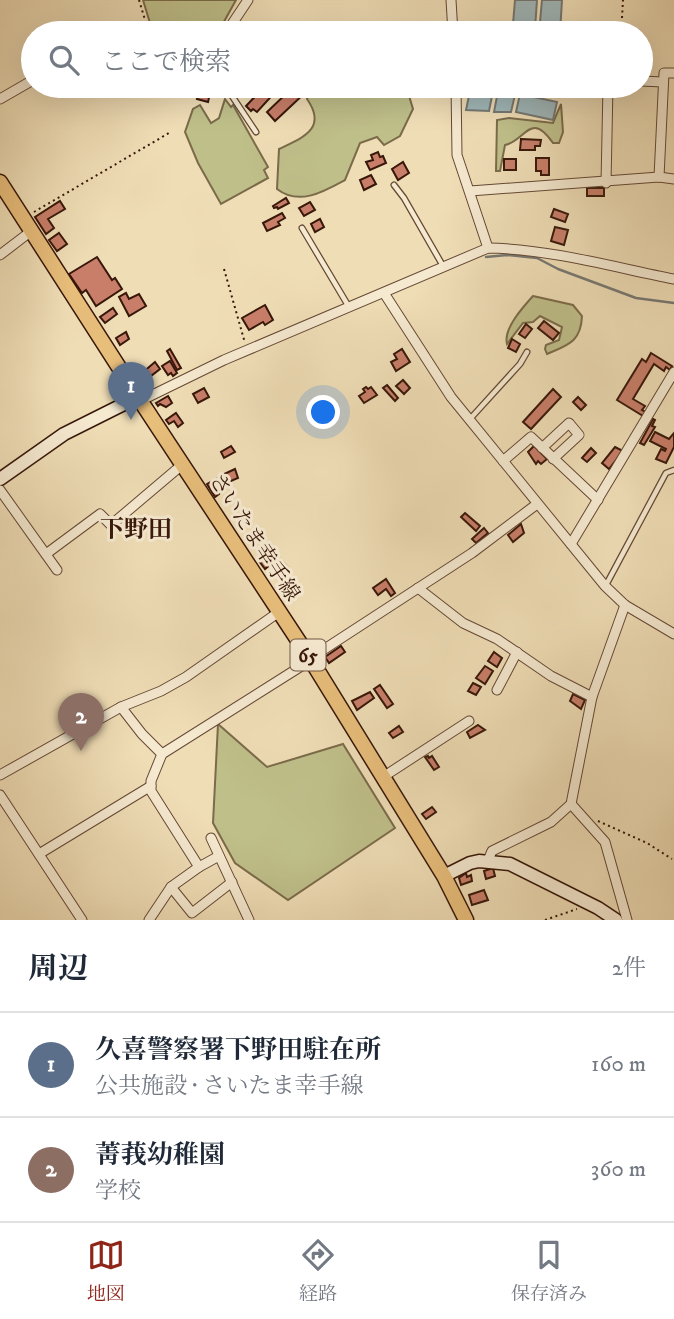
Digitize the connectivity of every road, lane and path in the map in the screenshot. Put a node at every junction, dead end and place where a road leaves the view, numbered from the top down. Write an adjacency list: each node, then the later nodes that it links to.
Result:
1 (139, 0): 6 (path)
2 (248, 0): 7 (street)
3 (451, 0): 8 (street)
4 (623, 0): 5 (path)
5 (622, 18)
6 (145, 21)
7 (234, 21)
8 (452, 21)
9 (674, 73): 11 (street)
10 (653, 82): 11 (street)
11 (663, 82): 19 (street)
12 (21, 87): 16 (street)
13 (233, 98): 17 (lane)
14 (456, 98): 24 (street)
15 (608, 98): 22 (street)
16 (0, 99)
17 (256, 132)
18 (169, 134): 25 (path)
19 (659, 177): 20 (street); 22 (street)
20 (674, 179)
21 (0, 182): 25 (main road, さいたま幸手線 / 65)
22 (606, 183): 24 (street)
23 (394, 185): 29 (lane)
24 (470, 191): 27 (street)
25 (26, 226): 28 (street); 37 (main road, さいたま幸手線 / 65)
26 (303, 228): 33 (lane)
27 (488, 248): 29 (street); 31 (street)
28 (0, 255)
29 (443, 267): 32 (street)
30 (224, 269): 34 (path)
31 (674, 279)
32 (384, 293): 33 (street); 38 (street)
33 (349, 308): 34 (street)
34 (247, 350): 37 (street)
35 (527, 352): 38 (lane)
36 (674, 372): 46 (street)
37 (139, 399): 42 (main road, さいたま幸手線 / 65); 44 (street)
38 (469, 420): 41 (street)
39 (542, 448): 40 (street); 40 (street); 41 (street)
40 (553, 458): 46 (street)
41 (503, 461): 47 (street)
42 (183, 464): 49 (street); 54 (main road, さいたま幸手線 / 65)
43 (674, 470): 51 (lane)
44 (0, 479)
45 (0, 490): 49 (street)
46 (598, 500): 48 (street)
47 (537, 504): 48 (street); 52 (street)
48 (571, 544): 51 (street)
49 (46, 554): 50 (street)
50 (57, 570)
51 (605, 586): 53 (street)
52 (418, 588): 56 (street); 57 (street)
53 (625, 605): 55 (street); 59 (street)
54 (279, 612): 57 (main road, さいたま幸手線 / 65); 60 (street)
55 (674, 634)
56 (517, 652): 58 (street); 59 (street)
57 (312, 660): 62 (street); 64 (main road, さいたま幸手線 / 65)
58 (497, 690)
59 (593, 697): 67 (street)
60 (121, 707): 62 (street); 63 (street)
61 (469, 721): 64 (street)
62 (162, 754): 65 (street)
63 (0, 775)
64 (383, 777): 75 (main road, さいたま幸手線 / 65)
65 (151, 786): 70 (street); 74 (street)
66 (0, 794): 70 (street)
67 (571, 804): 68 (street); 73 (street)
68 (582, 816): 72 (path); 85 (street)
69 (211, 838): 71 (street)
70 (39, 854): 79 (street)
71 (219, 856): 74 (street); 76 (street)
72 (672, 859)
73 (488, 860): 75 (street); 78 (street)
74 (199, 867): 77 (street)
75 (444, 876): 82 (main road, さいたま幸手線 / 65)
76 (232, 882): 77 (street); 81 (street)
77 (171, 887): 80 (street)
78 (590, 904): 83 (path); 84 (street)
79 (78, 918)
80 (149, 920)
81 (249, 920)
82 (466, 920)
83 (545, 920)
84 (616, 920)
85 (627, 920)

